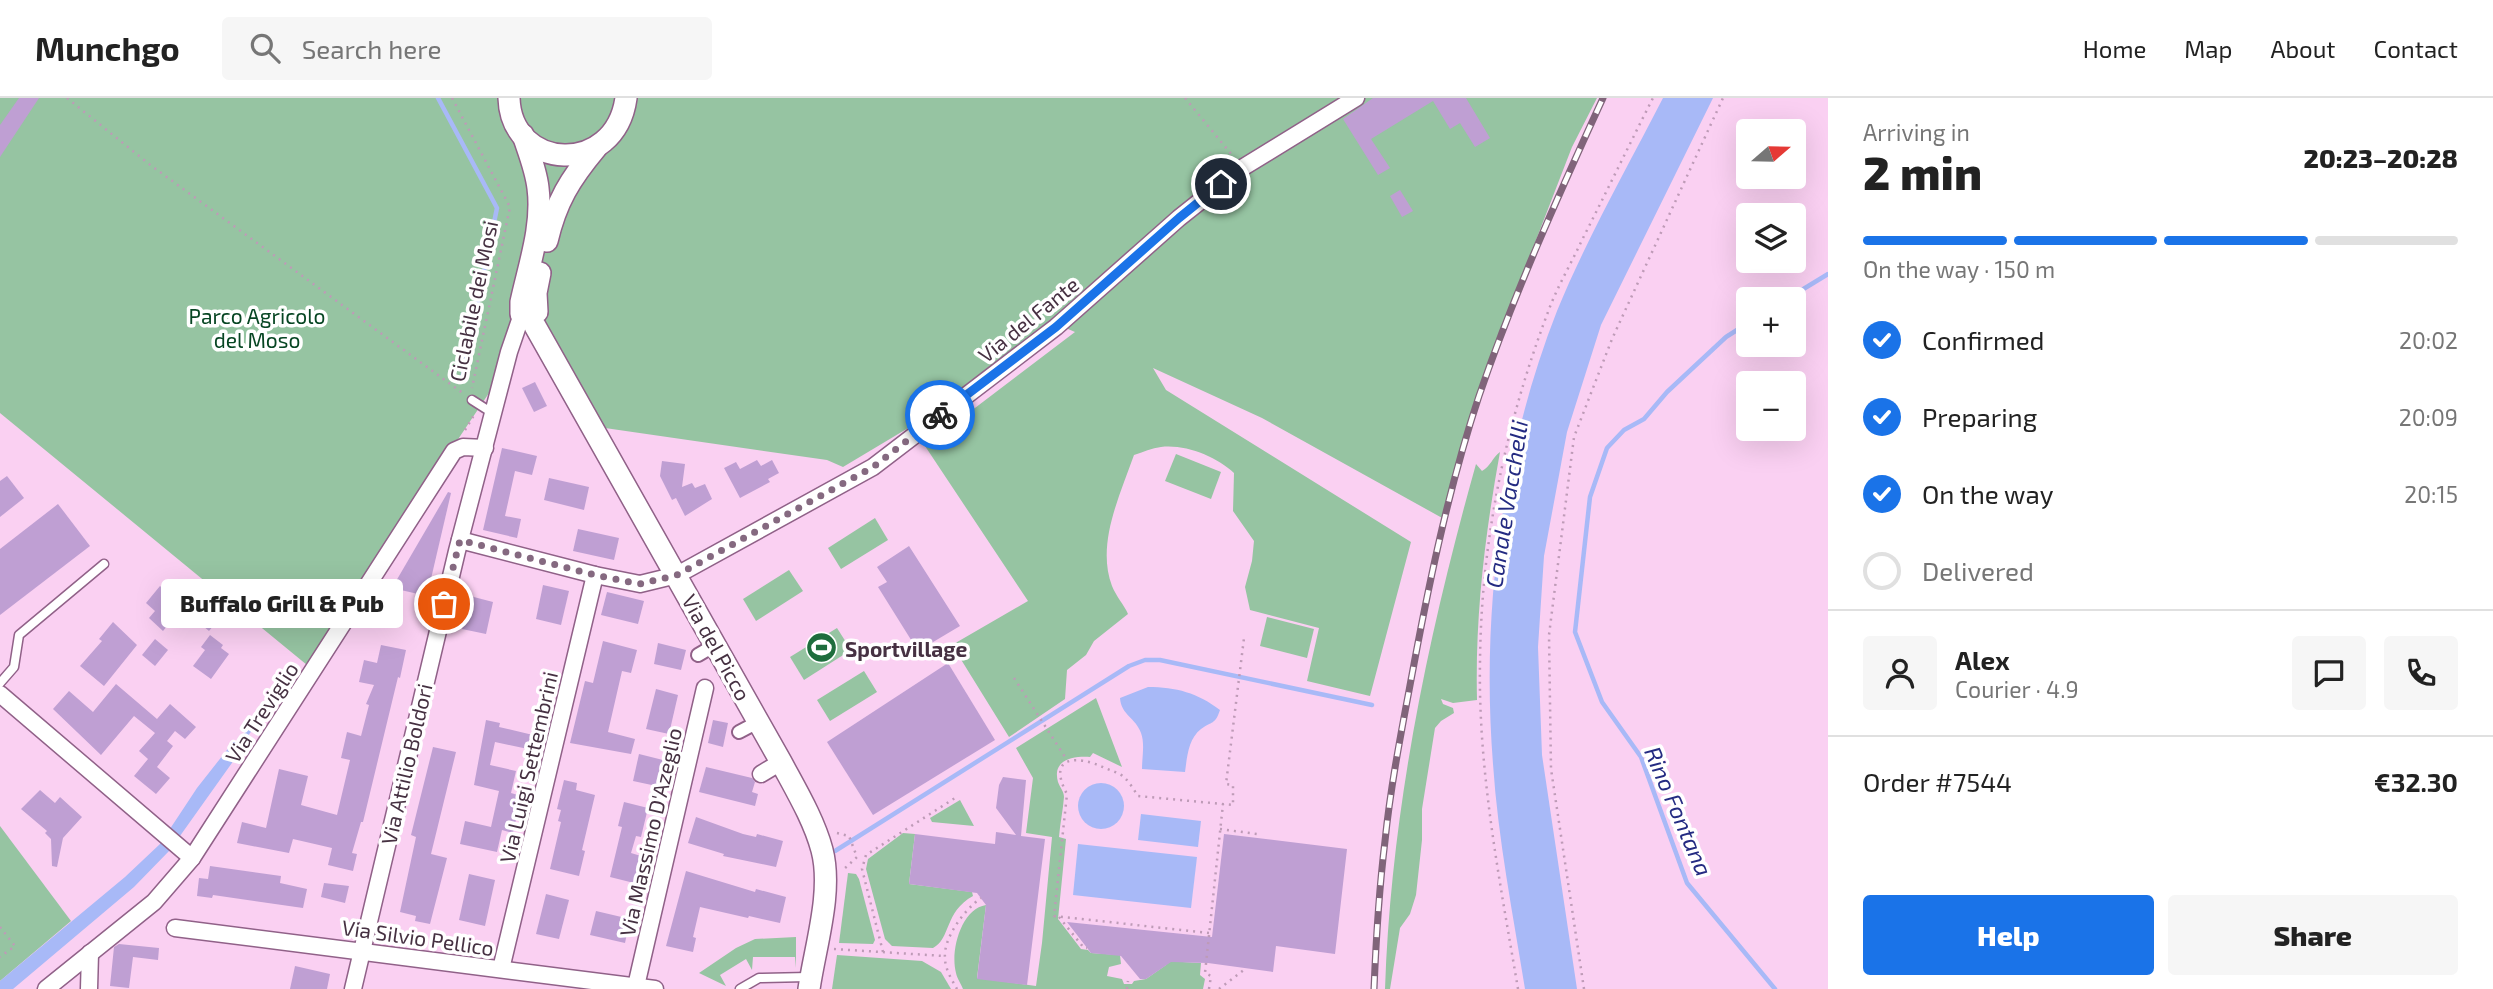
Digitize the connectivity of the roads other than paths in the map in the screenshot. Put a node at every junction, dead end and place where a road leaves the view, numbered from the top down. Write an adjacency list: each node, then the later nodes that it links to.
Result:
1 (626, 98): 5 (main road, Via Attilio Boldori)
2 (1356, 98): 13 (street, Via del Fante)
3 (506, 101): 4 (main road, Via Attilio Boldori)
4 (523, 135): 5 (main road); 6 (main road, Via Attilio Boldori)
5 (596, 148): 6 (main road, Via Attilio Boldori)
6 (528, 319): 8 (street, Via Attilio Boldori); 13 (main road, Via del Picco)
7 (472, 400): 8 (lane, Ciclabile dei Mosi)
8 (494, 414): 9 (street, Via Attilio Boldori)
9 (485, 448): 10 (street, Via Attilio Boldori); 21 (street, Via Treviglio)
10 (460, 540): 12 (street); 23 (street, Via Attilio Boldori)
11 (104, 564): 14 (lane)
12 (595, 575): 13 (street); 25 (street, Via Luigi Settembrini)
13 (673, 576): 17 (main road, Via del Picco)
14 (0, 683)
15 (705, 688): 27 (street, Via Massimo D'Azeglio)
16 (0, 694): 21 (street)
17 (758, 722): 18 (street); 19 (main road, Via del Picco)
18 (739, 732)
19 (782, 762): 20 (street); 26 (main road, Via del Picco)
20 (761, 774)
21 (192, 858): 24 (street, Via Treviglio)
22 (175, 928): 23 (street, Via Silvio Pellico)
23 (362, 950): 25 (street, Via Silvio Pellico); 30 (street, Via Attilio Boldori)
24 (90, 953): 28 (street, Via Treviglio); 29 (street)
25 (501, 969): 27 (street, Via Silvio Pellico)
26 (810, 983): 32 (lane)
27 (636, 986): 31 (street, Via Silvio Pellico)
28 (46, 989)
29 (89, 989)
30 (353, 989)
31 (655, 989)
32 (740, 989)

